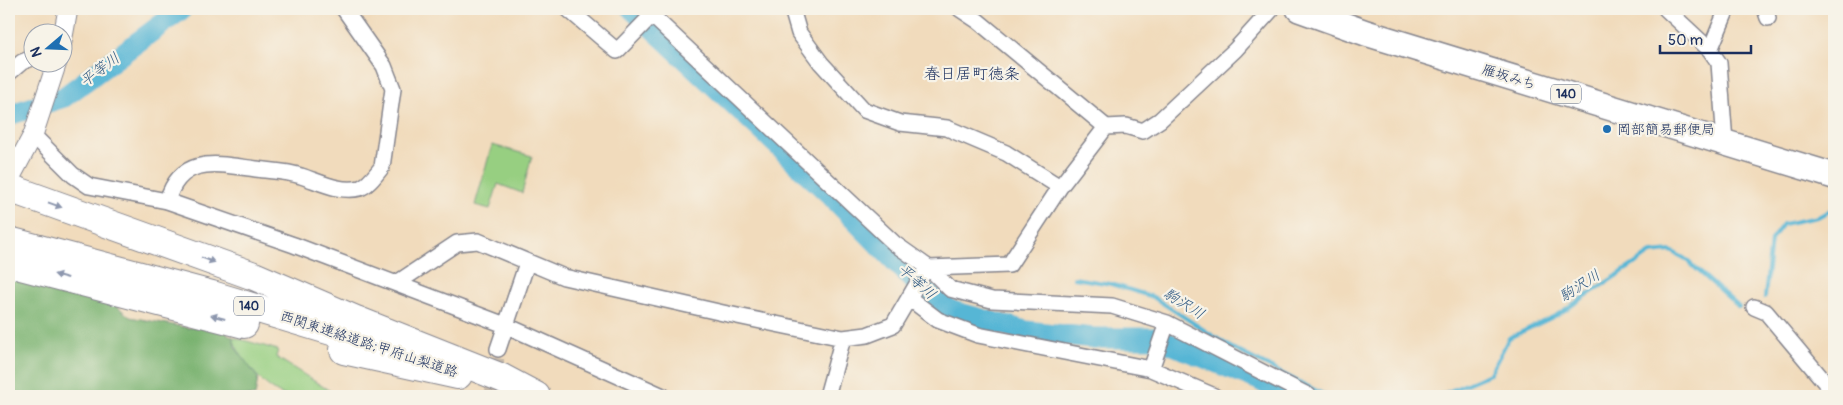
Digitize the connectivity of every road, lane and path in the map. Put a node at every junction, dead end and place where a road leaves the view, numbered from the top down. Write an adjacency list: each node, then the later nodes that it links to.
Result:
1 (68, 9): 12 (street)
2 (344, 9): 24 (street)
3 (568, 9): 10 (street)
4 (792, 9): 22 (street)
5 (960, 9): 17 (street)
6 (1272, 9): 17 (street)
7 (1299, 9): 11 (highway, 雁坂みち / 140)
8 (1666, 9): 13 (street)
9 (1727, 9): 13 (street)
10 (652, 11): 28 (street)
11 (1331, 13): 19 (highway, 雁坂みち / 140)
12 (66, 22)
13 (1710, 50): 19 (street)
14 (22, 62): 16 (street)
15 (54, 72): 18 (street)
16 (9, 73)
17 (1106, 126): 22 (street)
18 (33, 135): 21 (street); 24 (street)
19 (1725, 142): 20 (highway, 雁坂みち / 140)
20 (1834, 176)
21 (9, 180)
22 (1060, 187): 28 (street)
23 (9, 188): 40 (highway, one-way to 40)
24 (167, 201): 29 (street)
25 (9, 242): 37 (highway, 西関東連絡道路;甲府山梨道路 / 140)
26 (9, 263): 37 (highway, one-way to 26)
27 (527, 263): 29 (street); 33 (street); 34 (street)
28 (926, 271): 30 (street); 32 (street)
29 (397, 283): 33 (street)
30 (909, 298): 34 (street); 36 (street)
31 (1754, 307): 38 (street)
32 (1167, 323): 36 (street); 44 (street)
33 (505, 325): 35 (street); 41 (street)
34 (843, 338): 42 (street)
35 (498, 348)
36 (1151, 369): 43 (street)
37 (486, 382): 39 (highway, 西関東連絡道路;甲府山梨道路 / 140)
38 (1834, 393)
39 (526, 396)
40 (536, 396)
41 (663, 396)
42 (827, 396)
43 (1214, 396)
44 (1309, 396)

